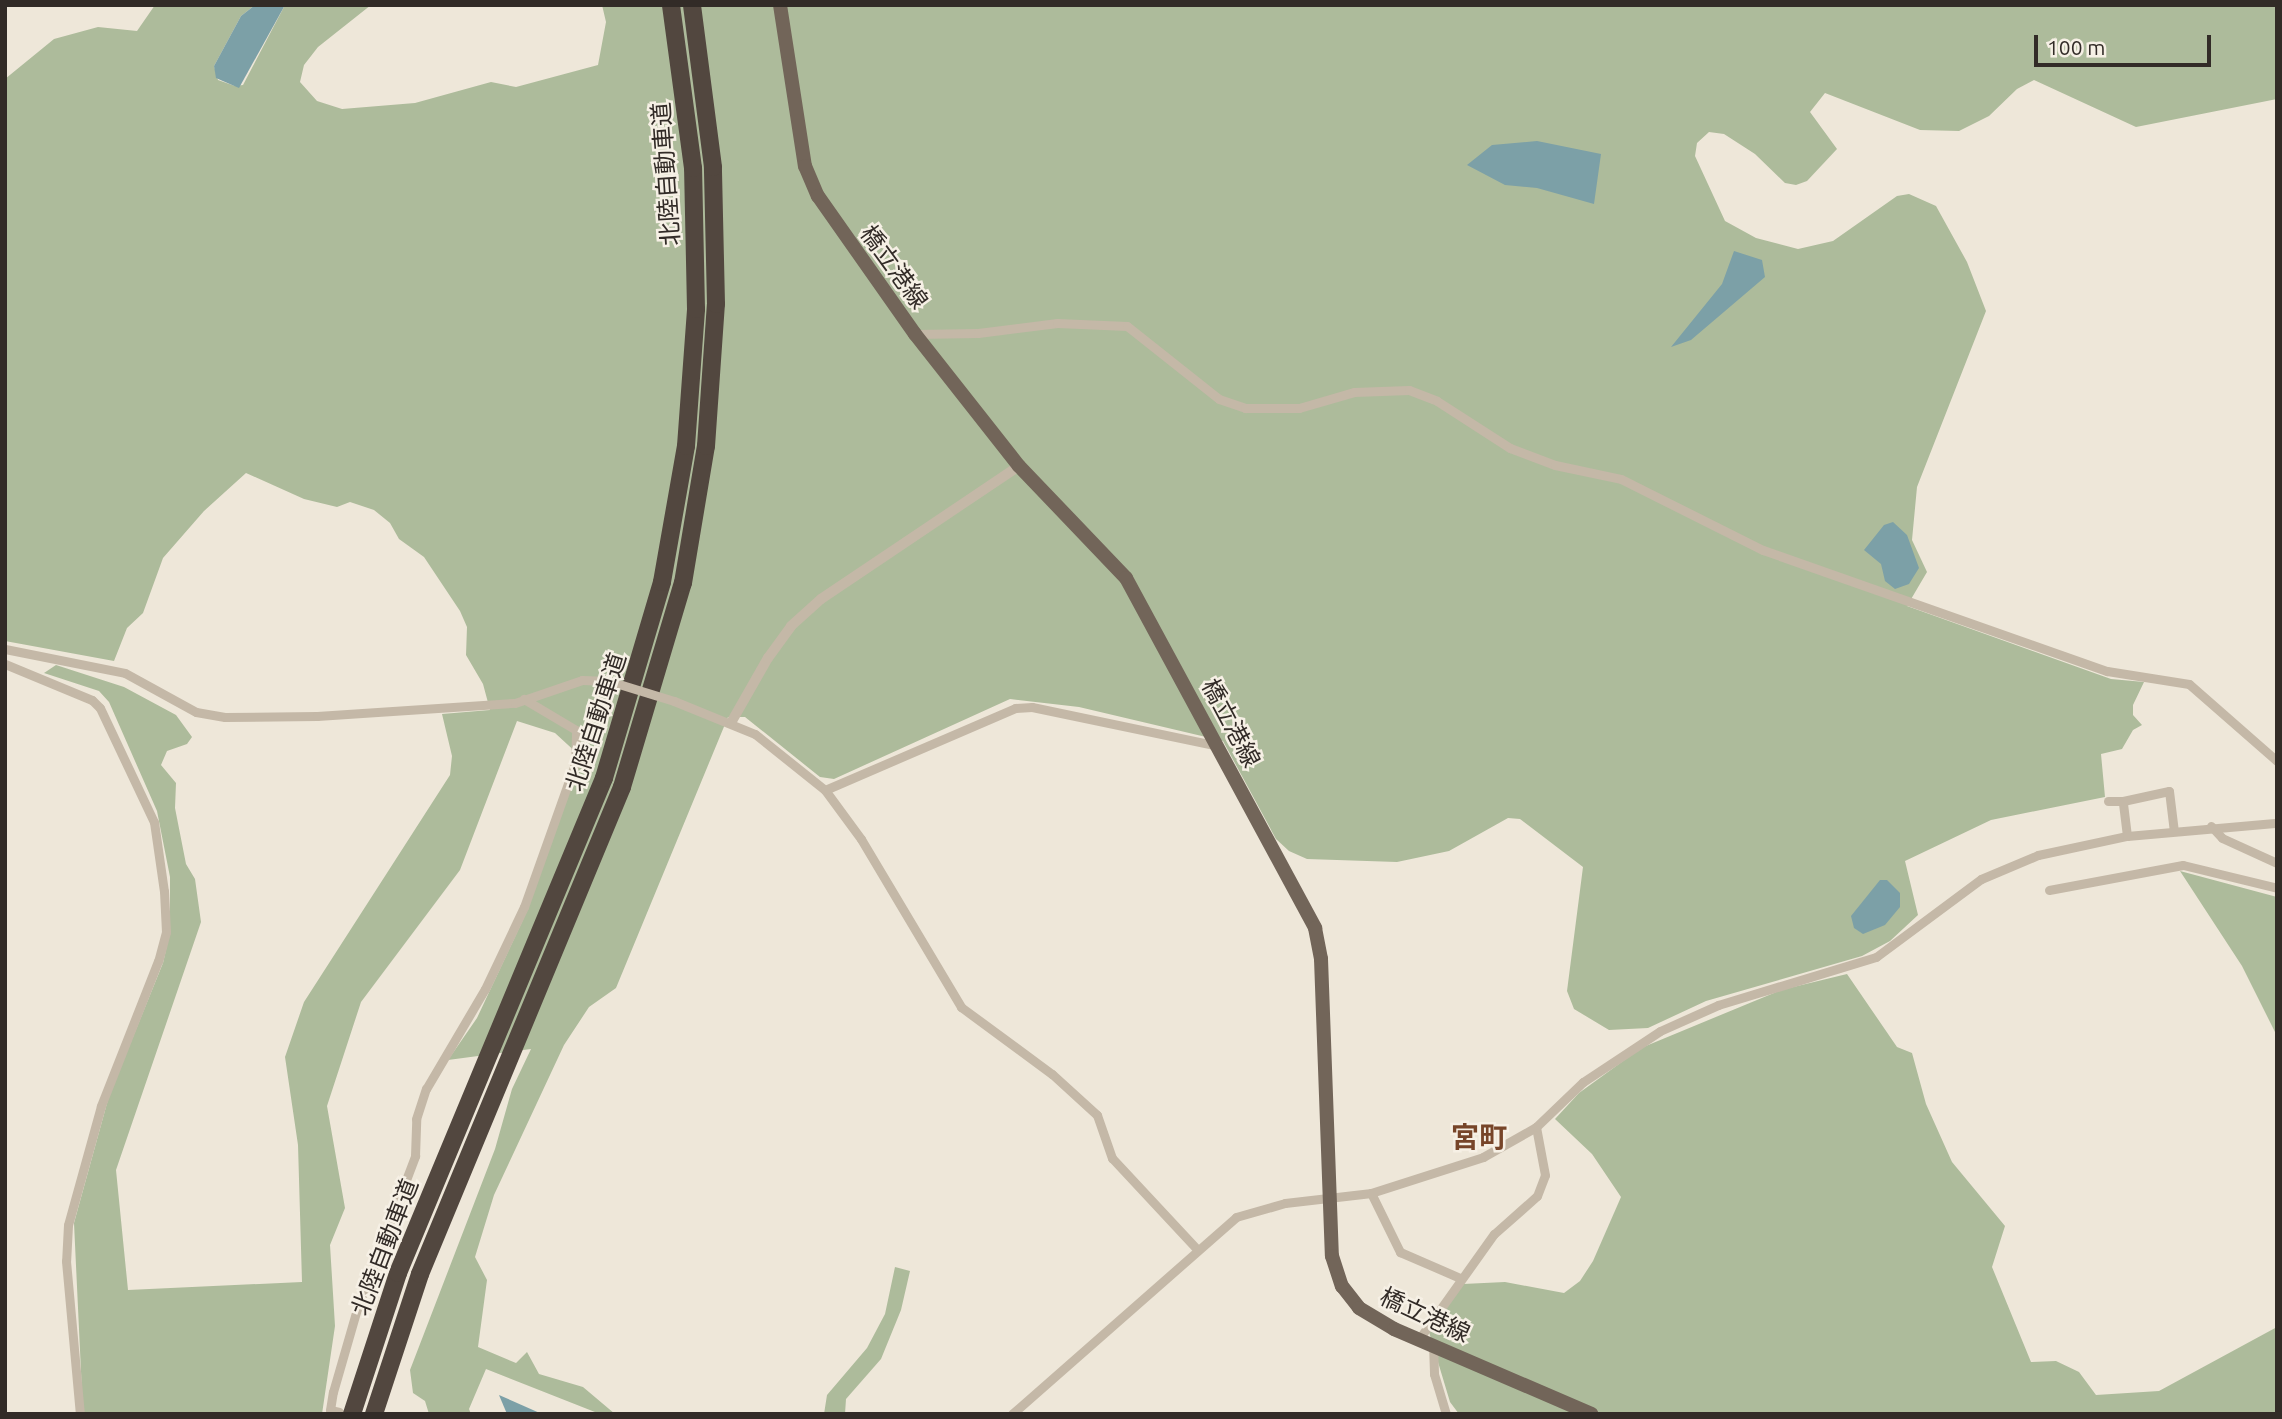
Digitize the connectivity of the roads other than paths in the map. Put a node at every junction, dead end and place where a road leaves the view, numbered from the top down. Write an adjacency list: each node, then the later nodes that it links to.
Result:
1 (671, 5): 28 (highway, 北陸自動車道)
2 (692, 5): 30 (highway, 北陸自動車道)
3 (780, 5): 4 (main road, 橋立港線)
4 (915, 334): 5 (main road, 橋立港線); 11 (street)
5 (1019, 466): 9 (street); 10 (main road, 橋立港線)
6 (5, 649): 8 (street)
7 (5, 664): 29 (street)
8 (524, 699): 9 (street, bridge); 28 (street)
9 (732, 721): 12 (street)
10 (1218, 746): 12 (street); 24 (main road, 橋立港線)
11 (2277, 761)
12 (825, 790): 25 (street)
13 (2108, 801): 14 (street)
14 (2123, 801): 17 (street); 18 (street)
15 (2277, 823): 16 (street)
16 (2211, 826): 17 (street); 19 (street)
17 (2174, 830): 18 (street)
18 (2127, 836): 22 (street)
19 (2277, 863)
20 (2277, 888): 21 (street)
21 (2049, 890)
22 (1536, 1127): 23 (street); 26 (street)
23 (1371, 1193): 24 (street); 26 (street)
24 (1330, 1200): 25 (street); 27 (main road, 橋立港線)
25 (1196, 1248): 31 (street)
26 (1460, 1278): 27 (street)
27 (1426, 1342): 32 (street); 33 (main road, 橋立港線)
28 (345, 1413)
29 (80, 1414)
30 (373, 1414)
31 (1012, 1414)
32 (1447, 1414)
33 (1591, 1414)

